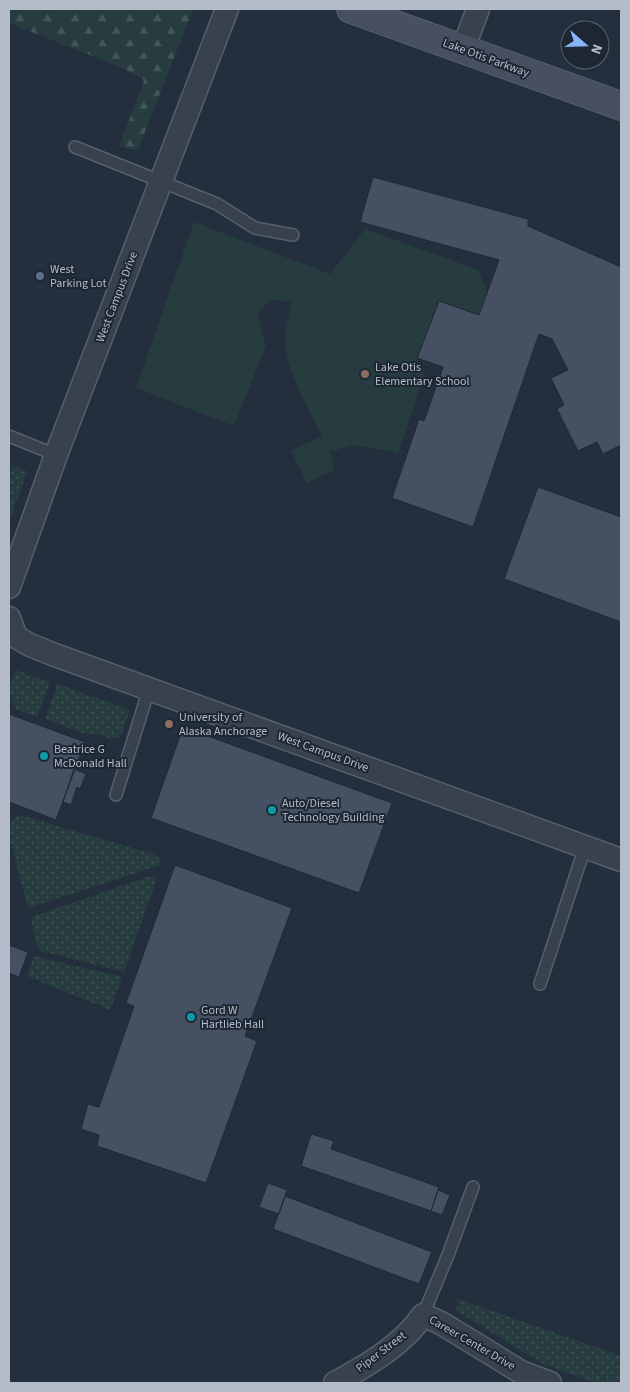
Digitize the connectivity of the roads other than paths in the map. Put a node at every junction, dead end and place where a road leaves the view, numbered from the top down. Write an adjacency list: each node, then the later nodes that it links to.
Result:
1 (227, 9): 7 (street, West Campus Drive)
2 (351, 9): 4 (main road, Lake Otis Parkway)
3 (478, 9): 4 (street)
4 (463, 49): 5 (main road, Lake Otis Parkway)
5 (621, 106)
6 (75, 147): 7 (lane)
7 (161, 182): 8 (lane); 10 (street, West Campus Drive)
8 (293, 235)
9 (9, 436): 10 (lane)
10 (56, 455): 11 (street, West Campus Drive)
11 (9, 587)
12 (9, 618): 13 (street, West Campus Drive)
13 (149, 689): 14 (lane); 15 (street, West Campus Drive)
14 (116, 795)
15 (585, 847): 16 (street, West Campus Drive); 17 (lane)
16 (621, 860)
17 (540, 984)
18 (473, 1187): 19 (lane)
19 (423, 1315): 20 (street, Piper Street); 21 (street, Career Center Drive)
20 (335, 1383)
21 (550, 1383)

